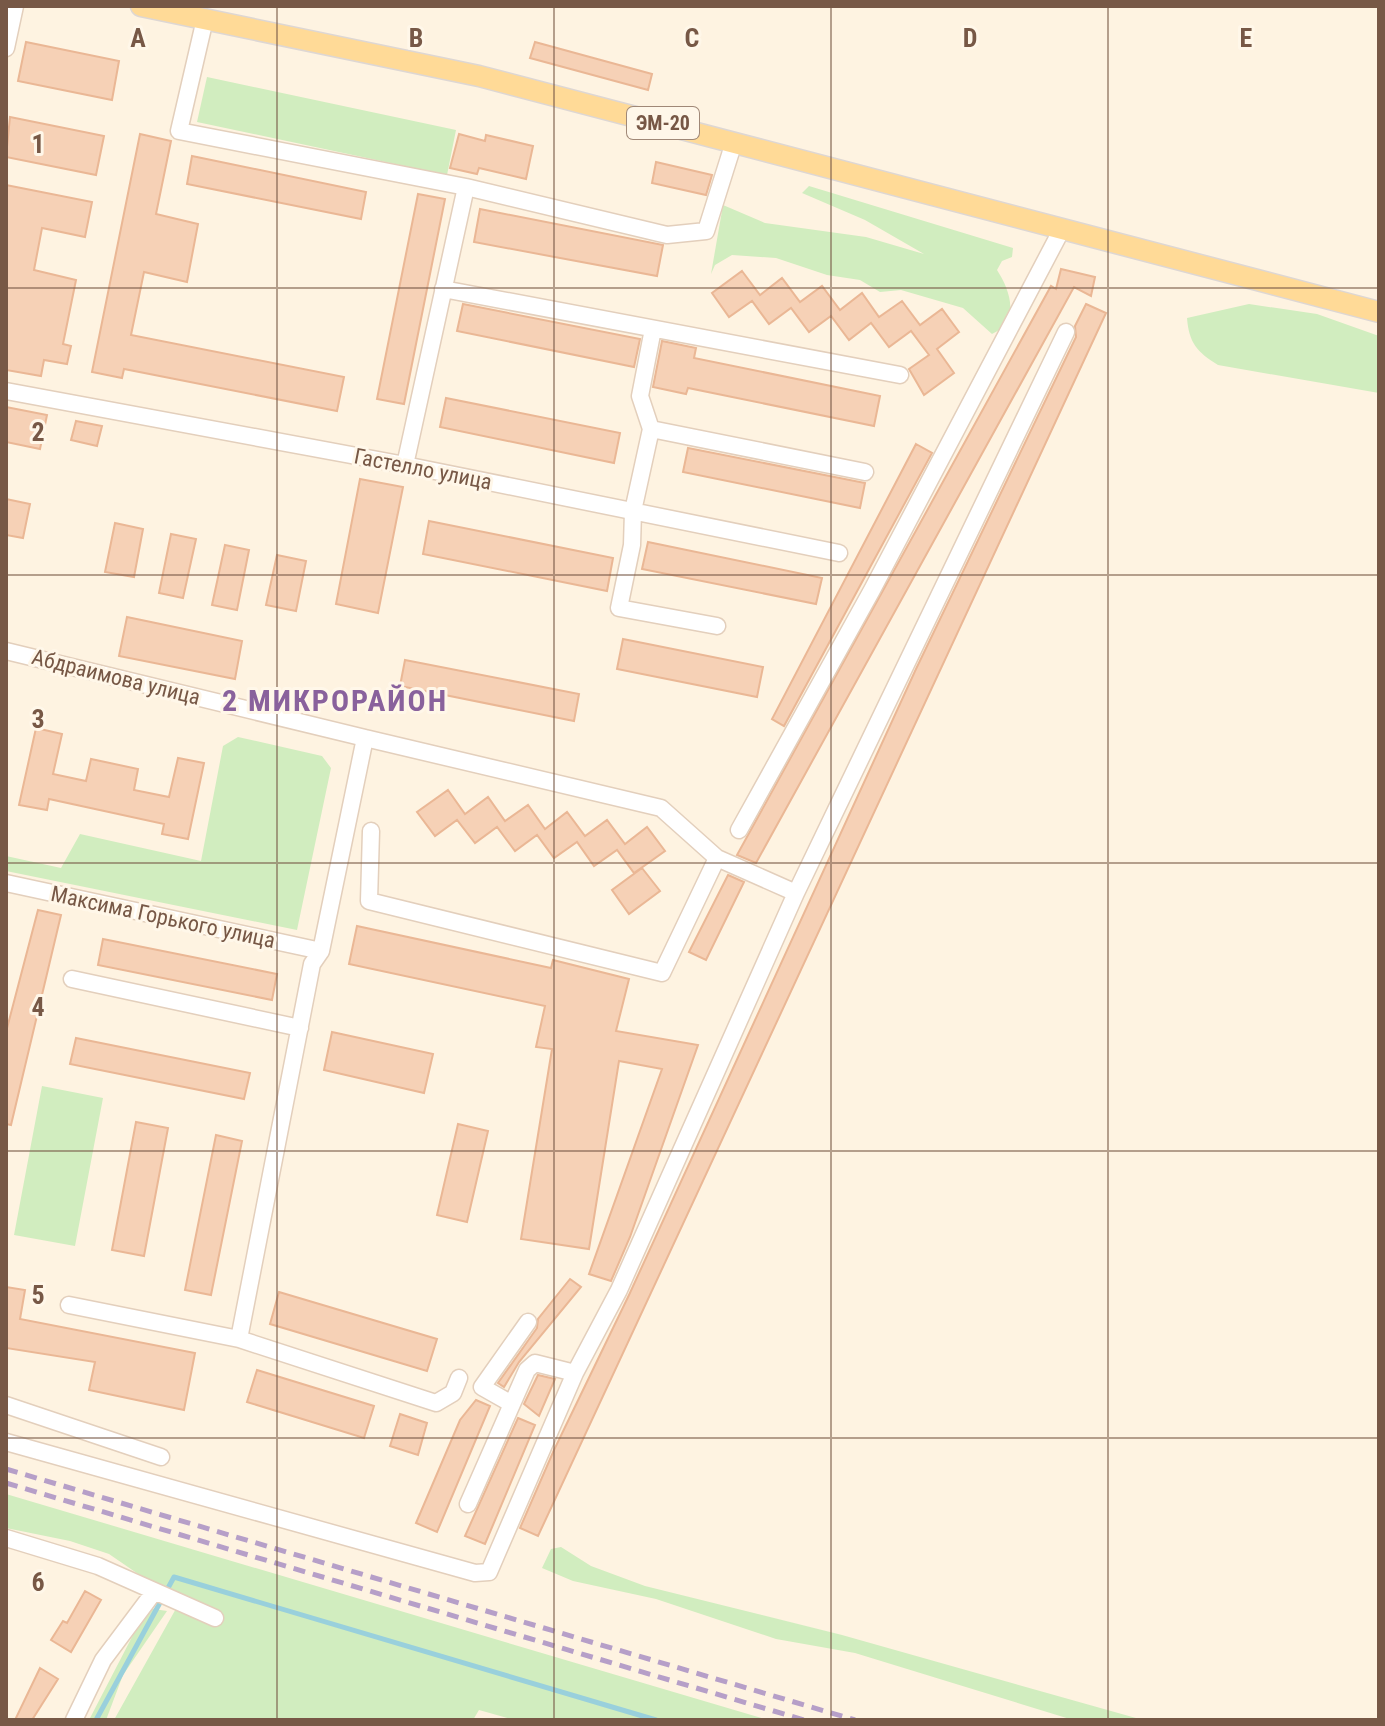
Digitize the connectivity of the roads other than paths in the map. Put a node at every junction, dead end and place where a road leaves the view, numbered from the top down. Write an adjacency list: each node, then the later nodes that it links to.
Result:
1 (15, 6): 4 (street)
2 (141, 6): 3 (main road, ЭМ-20)
3 (205, 19): 5 (main road, ЭМ-20); 6 (street)
4 (6, 48)
5 (734, 142): 6 (street); 7 (main road, ЭМ-20)
6 (466, 187): 8 (street)
7 (1062, 229): 9 (main road, ЭМ-20); 22 (street)
8 (443, 289): 10 (street); 15 (street)
9 (1379, 312)
10 (653, 329): 12 (street); 14 (street)
11 (1066, 332): 26 (street)
12 (900, 375)
13 (6, 391): 15 (street, Гастелло улица)
14 (651, 429): 16 (street); 17 (street)
15 (405, 465): 17 (street, Гастелло улица)
16 (865, 472)
17 (633, 511): 18 (street, Гастелло улица); 19 (street)
18 (839, 553)
19 (717, 626)
20 (6, 651): 21 (street, Абдраимова улица)
21 (365, 738): 24 (street, Абдраимова улица); 27 (street)
22 (739, 830)
23 (371, 831): 24 (street)
24 (717, 858): 26 (street, Абдраимова улица)
25 (6, 883): 27 (street, Максима Горького улица)
26 (796, 893): 33 (street)
27 (321, 951): 29 (street)
28 (72, 979): 29 (street)
29 (300, 1028): 32 (street)
30 (69, 1305): 32 (street)
31 (528, 1322): 35 (street)
32 (239, 1339): 34 (street)
33 (575, 1373): 35 (street); 37 (street)
34 (459, 1378)
35 (512, 1404): 39 (street)
36 (6, 1405): 38 (street)
37 (6, 1442)
38 (161, 1457)
39 (468, 1504)
40 (6, 1538): 41 (street)
41 (154, 1592): 42 (street); 43 (street)
42 (215, 1618)
43 (74, 1720)

